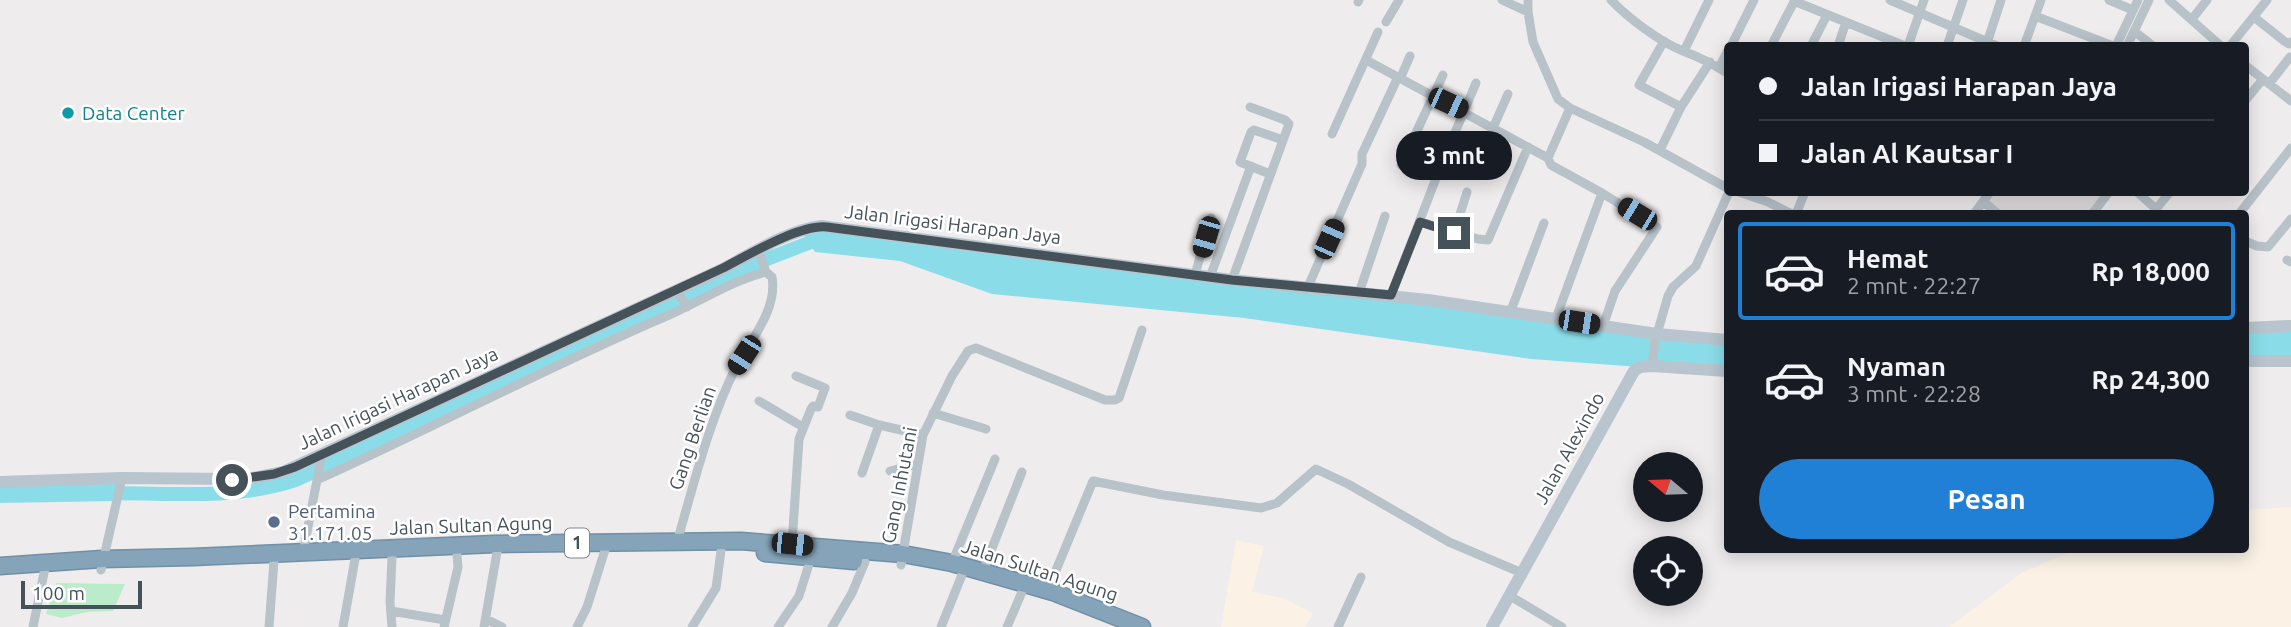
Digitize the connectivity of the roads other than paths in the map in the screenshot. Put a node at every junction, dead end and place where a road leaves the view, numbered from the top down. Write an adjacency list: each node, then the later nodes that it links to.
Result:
1 (1399, 0): 26 (street)
2 (1502, 0): 20 (street)
3 (1528, 0): 20 (street)
4 (1611, 0): 32 (street)
5 (1709, 0): 51 (street)
6 (1754, 0): 33 (street)
7 (1890, 0): 21 (street)
8 (1924, 0): 21 (street)
9 (1963, 0): 28 (street)
10 (2001, 0): 42 (street)
11 (2041, 0): 23 (street)
12 (2109, 0): 19 (street)
13 (2138, 0): 19 (street)
14 (2149, 0): 29 (street)
15 (2169, 0): 25 (street)
16 (2207, 0): 25 (street)
17 (2267, 0): 24 (street)
18 (1795, 1): 22 (street); 34 (street)
19 (2133, 10): 45 (street)
20 (1528, 12): 68 (street)
21 (1920, 12): 28 (street); 39 (street)
22 (1827, 15): 27 (street); 35 (street)
23 (2035, 16): 43 (street); 44 (street)
24 (2254, 17): 49 (street); 50 (street)
25 (2192, 19): 48 (street)
26 (1386, 22)
27 (1846, 22): 31 (street); 36 (street)
28 (1954, 26): 40 (street); 41 (street)
29 (2134, 31): 46 (street); 47 (street)
30 (1378, 32): 54 (street)
31 (1877, 34): 37 (street); 38 (street)
32 (1664, 41): 51 (street); 67 (street)
33 (1733, 42)
34 (1774, 42)
35 (1813, 42)
36 (1839, 42)
37 (1874, 42)
38 (1896, 42)
39 (1908, 42)
40 (1948, 42)
41 (1986, 42)
42 (1990, 42)
43 (2025, 42)
44 (2103, 42)
45 (2116, 42)
46 (2129, 42)
47 (2148, 42)
48 (2217, 42)
49 (2233, 42)
50 (2290, 43)
51 (1684, 51): 55 (street)
52 (1410, 56): 59 (street)
53 (2290, 57): 60 (street)
54 (1366, 60): 59 (street); 71 (street)
55 (1710, 62): 57 (street); 67 (street)
56 (2249, 68): 60 (street)
57 (1723, 71)
58 (1443, 75): 63 (street)
59 (1399, 78): 63 (street); 109 (street)
60 (2266, 82): 64 (street); 65 (street)
61 (1476, 83): 69 (street)
62 (1508, 94): 70 (street)
63 (1432, 96): 69 (street); 79 (street)
64 (2249, 97)
65 (2291, 101)
66 (1250, 107): 72 (street)
67 (1681, 107): 75 (street)
68 (1570, 108): 75 (street); 76 (street)
69 (1463, 110): 70 (street); 79 (street)
70 (1495, 130): 73 (street); 78 (street)
71 (1332, 134)
72 (1283, 140): 77 (street); 80 (street)
73 (1528, 147): 76 (street); 103 (street)
74 (2291, 148): 97 (street)
75 (1660, 150): 81 (street)
76 (1548, 158): 83 (street)
77 (1251, 166): 80 (street); 107 (street)
78 (1480, 166)
79 (1440, 168): 101 (street)
80 (1269, 174): 108 (street)
81 (1724, 188)
82 (1467, 192): 103 (street)
83 (1602, 192): 115 (street); 116 (street)
84 (1725, 196): 121 (street)
85 (1751, 196): 91 (street)
86 (1988, 196): 90 (street)
87 (2106, 196): 94 (street)
88 (2141, 196): 95 (street)
89 (2167, 196): 96 (street)
90 (1984, 202): 92 (street); 93 (street)
91 (1785, 210)
92 (1977, 210)
93 (1993, 210)
94 (2095, 210)
95 (2153, 210)
96 (2155, 210)
97 (2242, 210)
98 (1385, 216): 111 (street)
99 (1211, 218): 106 (street)
100 (2291, 219): 104 (street)
101 (1420, 222): 103 (street); 112 (street)
102 (1544, 223): 114 (street)
103 (1454, 233)
104 (2249, 243)
105 (761, 260): 106 (street, Jalan Irigasi Harapan Jaya); 110 (street, Jalan Irigasi Harapan Jaya); 113 (street); 145 (street, Gang Berlian)
106 (1195, 275): 107 (street, Jalan Irigasi Harapan Jaya)
107 (1210, 277): 108 (street, Jalan Irigasi Harapan Jaya)
108 (1232, 280): 109 (street, Jalan Irigasi Harapan Jaya)
109 (1307, 289): 111 (street, Jalan Irigasi Harapan Jaya)
110 (677, 291): 113 (street); 120 (street, Jalan Irigasi Harapan Jaya)
111 (1359, 293): 112 (street, Jalan Irigasi Harapan Jaya)
112 (1391, 295): 114 (street, Jalan Irigasi Harapan Jaya)
113 (685, 305): 120 (street)
114 (1510, 313): 115 (street, Jalan Irigasi Harapan Jaya)
115 (1556, 318): 116 (street, Jalan Irigasi Harapan Jaya)
116 (1602, 326): 121 (street, Jalan Irigasi Harapan Jaya)
117 (2291, 326): 118 (street)
118 (2249, 328)
119 (1142, 330): 130 (street, Gang Inhutani)
120 (600, 335): 129 (street, Jalan Irigasi Harapan Jaya); 129 (street)
121 (1656, 338): 122 (street, Jalan Irigasi Harapan Jaya); 123 (street)
122 (1724, 340)
123 (1652, 360): 126 (street); 163 (street, Jalan Alexindo)
124 (2249, 361): 125 (street)
125 (2291, 361)
126 (1724, 371)
127 (796, 376): 133 (street)
128 (759, 401): 133 (street)
129 (443, 411): 136 (street, Jalan Irigasi Harapan Jaya); 142 (street)
130 (933, 413): 134 (street); 135 (street, Gang Inhutani)
131 (850, 415): 132 (street)
132 (879, 425): 135 (street); 141 (street)
133 (803, 427): 146 (street)
134 (986, 429)
135 (923, 435): 138 (street, Gang Inhutani)
136 (322, 458): 142 (street); 143 (street, Jalan Irigasi Harapan Jaya)
137 (995, 459): 161 (street)
138 (918, 464): 139 (street); 156 (street, Gang Inhutani)
139 (890, 471)
140 (1023, 472): 162 (street)
141 (862, 473)
142 (318, 476): 149 (street)
143 (122, 478): 144 (street, Jalan Irigasi Harapan Jaya); 158 (street)
144 (0, 482)
145 (677, 542): 146 (highway, Jalan Sultan Agung / 1); 151 (highway, Jalan Sultan Agung / 1)
146 (792, 544): 156 (highway, Jalan Sultan Agung / 1)
147 (605, 551): 148 (highway, Jalan Sultan Agung / 1); 150 (highway, Jalan Sultan Agung / 1); 177 (street)
148 (721, 551): 154 (highway, Jalan Sultan Agung / 1); 178 (street)
149 (303, 552): 151 (highway, Jalan Sultan Agung / 1); 153 (highway, Jalan Sultan Agung / 1)
150 (497, 552): 152 (highway, Jalan Sultan Agung / 1); 170 (street)
151 (399, 554): 152 (highway, Jalan Sultan Agung / 1); 155 (highway, Jalan Sultan Agung / 1); 169 (street)
152 (457, 555): 171 (street)
153 (274, 557): 155 (highway, Jalan Sultan Agung / 1); 158 (highway, Jalan Sultan Agung / 1); 173 (street)
154 (811, 558): 157 (highway, Jalan Sultan Agung / 1); 179 (street)
155 (355, 559): 174 (street)
156 (902, 559): 157 (highway, Jalan Sultan Agung / 1); 161 (highway, Jalan Sultan Agung / 1)
157 (865, 562): 180 (street)
158 (102, 564): 160 (highway, Jalan Sultan Agung / 1)
159 (0, 566): 160 (highway, Jalan Sultan Agung / 1)
160 (46, 568): 164 (highway, Jalan Sultan Agung / 1); 172 (street)
161 (957, 569): 162 (highway, Jalan Sultan Agung / 1); 166 (highway, Jalan Sultan Agung / 1); 181 (street)
162 (983, 571): 167 (highway, Jalan Sultan Agung / 1)
163 (1522, 573): 167 (street); 168 (street, Jalan Alexindo)
164 (0, 574)
165 (1361, 577): 185 (street)
166 (1022, 592): 182 (street); 183 (highway, Jalan Sultan Agung / 1)
167 (1053, 592): 184 (highway, Jalan Sultan Agung / 1)
168 (1510, 596): 186 (street, Jalan Alexindo); 187 (street)
169 (390, 611): 171 (street); 175 (street)
170 (485, 623): 176 (street)
171 (445, 624)
172 (33, 627)
173 (269, 627)
174 (344, 627)
175 (391, 627)
176 (502, 627)
177 (577, 627)
178 (692, 627)
179 (778, 627)
180 (832, 627)
181 (941, 627)
182 (1007, 627)
183 (1116, 627)
184 (1142, 627)
185 (1338, 627)
186 (1492, 627)
187 (1562, 627)

